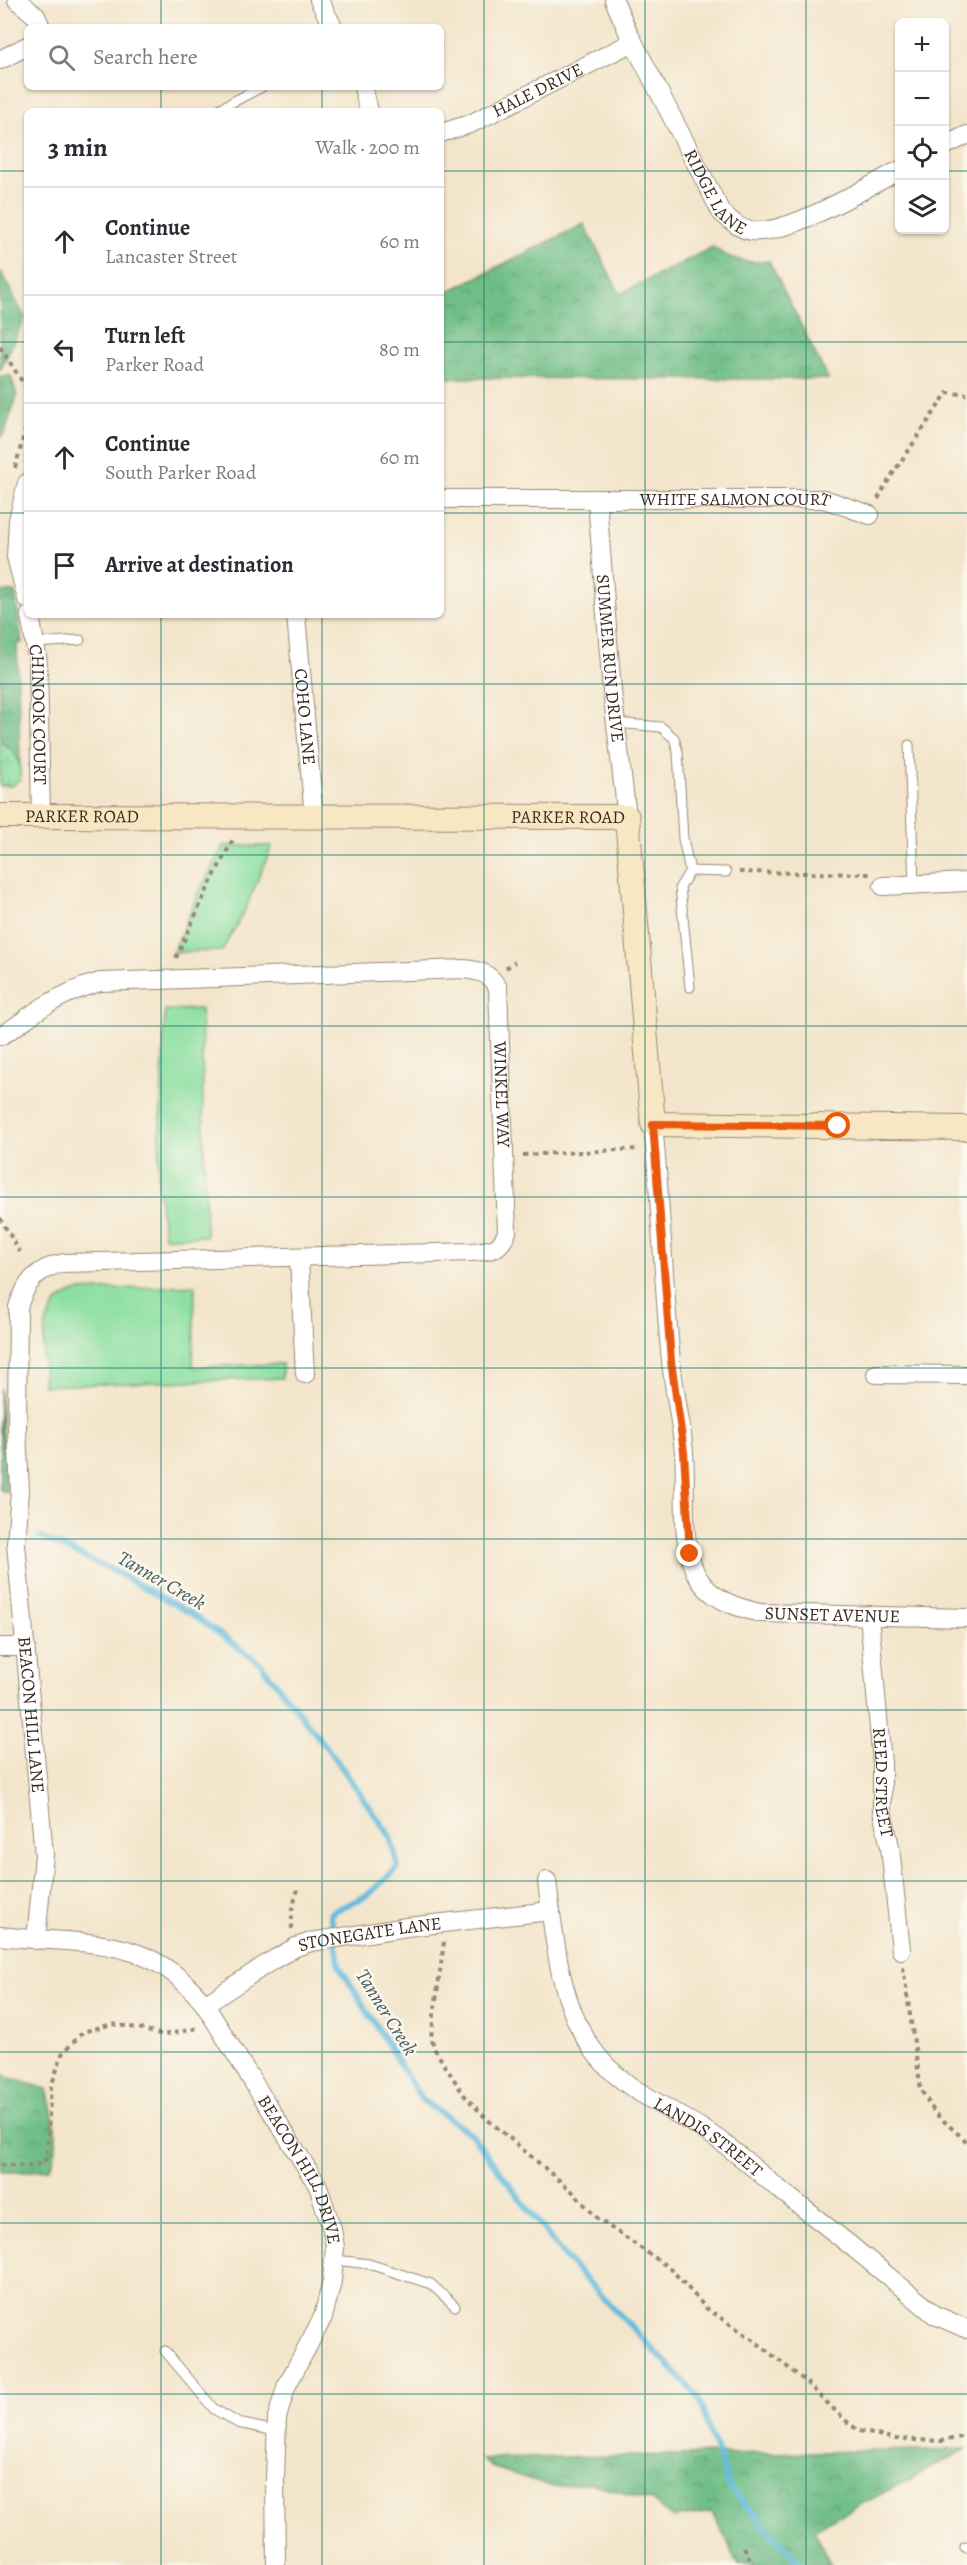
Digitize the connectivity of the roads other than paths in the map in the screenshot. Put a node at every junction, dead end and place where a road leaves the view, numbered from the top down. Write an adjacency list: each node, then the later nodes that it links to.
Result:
1 (17, 0): 4 (street)
2 (319, 0): 5 (street)
3 (614, 0): 6 (street, RIDGE LANE)
4 (40, 24)
5 (331, 24)
6 (633, 42): 13 (street, HALE DRIVE); 16 (street, RIDGE LANE)
7 (24, 48): 8 (street)
8 (0, 60)
9 (256, 90): 11 (lane)
10 (364, 90): 12 (street)
11 (221, 108)
12 (368, 108)
13 (444, 132)
14 (967, 135): 15 (street)
15 (949, 144)
16 (895, 173)
17 (24, 495): 21 (street)
18 (444, 499): 19 (street, WHITE SALMON COURT)
19 (597, 500): 20 (street, WHITE SALMON COURT); 26 (street, SUMMER RUN DRIVE)
20 (870, 515)
21 (24, 588)
22 (31, 618): 25 (street, CHINOOK COURT)
23 (296, 618): 30 (street, COHO LANE)
24 (80, 640): 25 (lane)
25 (36, 643): 29 (street, CHINOOK COURT)
26 (616, 723): 31 (street, SUMMER RUN DRIVE); 32 (lane)
27 (909, 745): 35 (lane)
28 (0, 816): 29 (street, PARKER ROAD)
29 (40, 817): 30 (street, PARKER ROAD)
30 (314, 817): 31 (street, PARKER ROAD)
31 (627, 817): 39 (street, PARKER ROAD)
32 (690, 871): 33 (lane); 37 (lane)
33 (726, 872)
34 (967, 882): 35 (street)
35 (914, 885): 36 (street)
36 (884, 886)
37 (690, 987)
38 (0, 1036): 41 (street, WINKEL WAY)
39 (653, 1124): 40 (street); 46 (street, PARKER ROAD)
40 (967, 1128)
41 (299, 1257): 42 (street, WINKEL WAY); 43 (street)
42 (32, 1277): 50 (street, BEACON HILL LANE)
43 (305, 1374)
44 (876, 1374): 45 (street)
45 (967, 1375)
46 (705, 1587): 47 (street, SUNSET AVENUE)
47 (869, 1615): 48 (street, SUNSET AVENUE); 55 (street, REED STREET)
48 (967, 1618)
49 (0, 1647): 50 (street)
50 (26, 1647): 54 (street, BEACON HILL LANE)
51 (547, 1881): 52 (street, LANDIS STREET)
52 (551, 1911): 56 (street, STONEGATE LANE); 59 (street, LANDIS STREET)
53 (0, 1936): 54 (street, BEACON HILL DRIVE)
54 (36, 1940): 56 (street, BEACON HILL DRIVE)
55 (901, 1950)
56 (205, 2005): 57 (street, BEACON HILL DRIVE)
57 (335, 2260): 58 (lane); 61 (street, BEACON HILL DRIVE)
58 (455, 2306)
59 (967, 2329)
60 (165, 2351): 61 (lane)
61 (275, 2432): 62 (street, BEACON HILL DRIVE)
62 (276, 2565)

